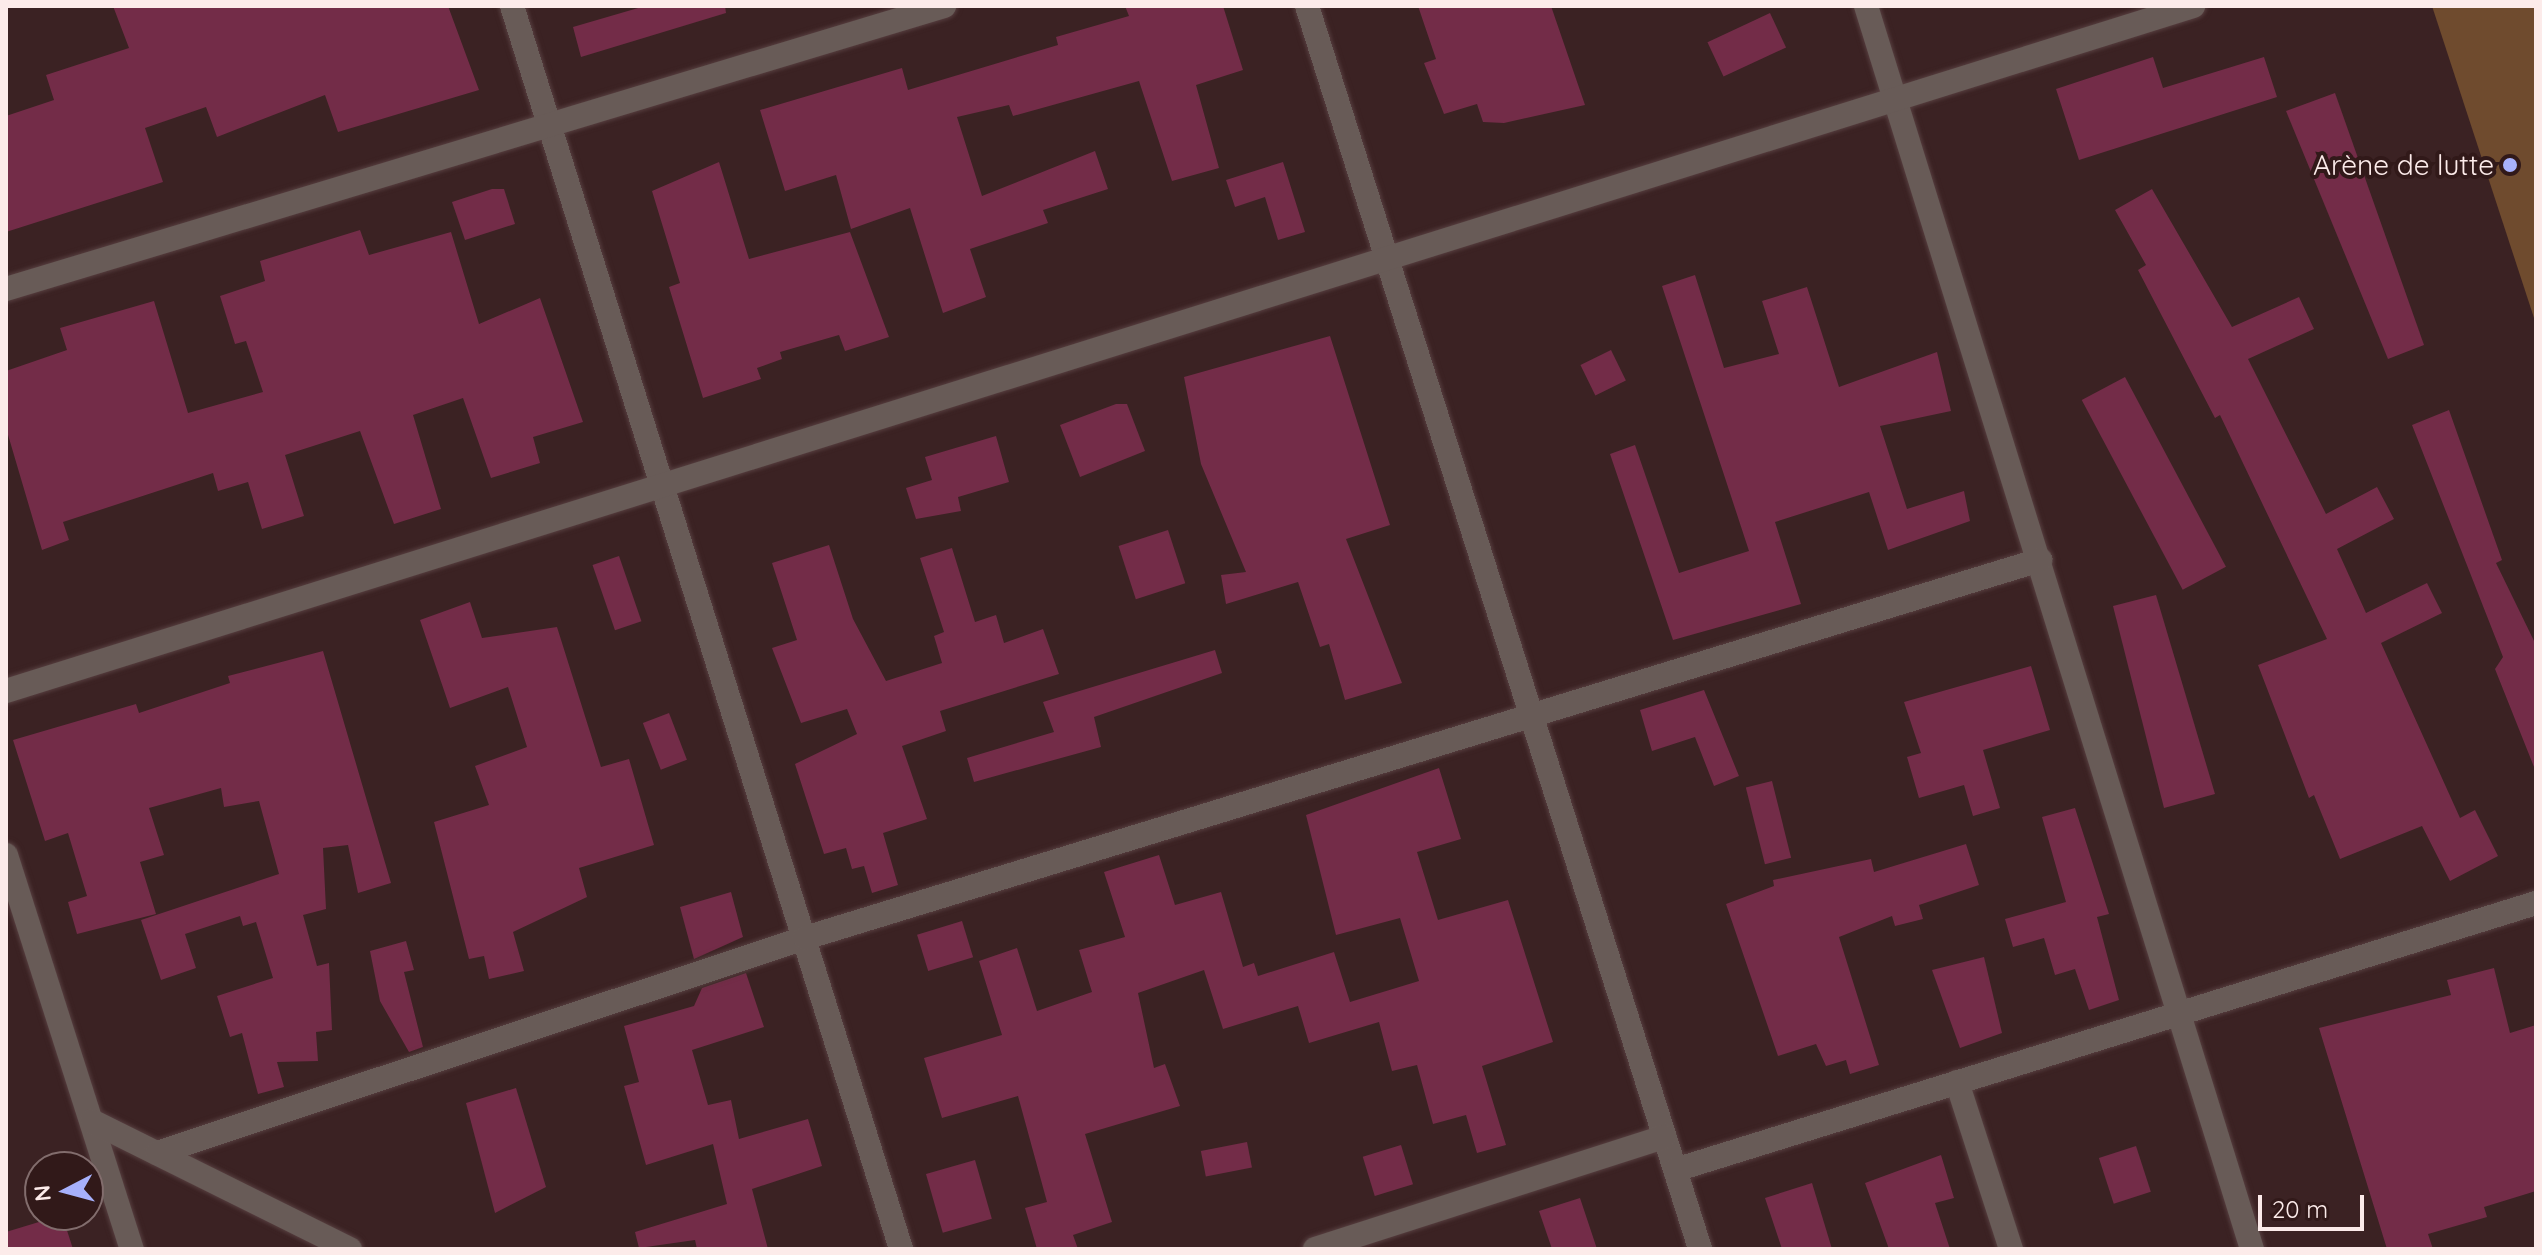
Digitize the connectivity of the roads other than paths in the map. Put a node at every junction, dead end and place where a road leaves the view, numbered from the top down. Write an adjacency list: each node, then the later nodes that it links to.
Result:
1 (512, 6): 7 (street)
2 (944, 6): 7 (street)
3 (1307, 6): 8 (street)
4 (1866, 6): 6 (street)
5 (2193, 6): 6 (street)
6 (1896, 98): 8 (street); 11 (street)
7 (551, 127): 9 (street); 10 (street)
8 (1387, 258): 10 (street); 13 (street)
9 (6, 289)
10 (661, 491): 12 (street); 16 (street)
11 (2040, 560): 13 (street); 17 (street)
12 (6, 691)
13 (1530, 717): 16 (street); 20 (street)
14 (6, 855): 19 (street)
15 (2536, 903): 17 (street)
16 (805, 938): 21 (street); 25 (street)
17 (2183, 1012): 18 (street); 29 (street)
18 (1957, 1082): 22 (street); 28 (street)
19 (92, 1121): 21 (street); 23 (street)
20 (1664, 1137): 22 (street); 26 (street)
21 (157, 1153): 24 (street)
22 (1675, 1170): 27 (street)
23 (132, 1249)
24 (350, 1249)
25 (901, 1249)
26 (1315, 1249)
27 (1700, 1249)
28 (2011, 1249)
29 (2252, 1249)

